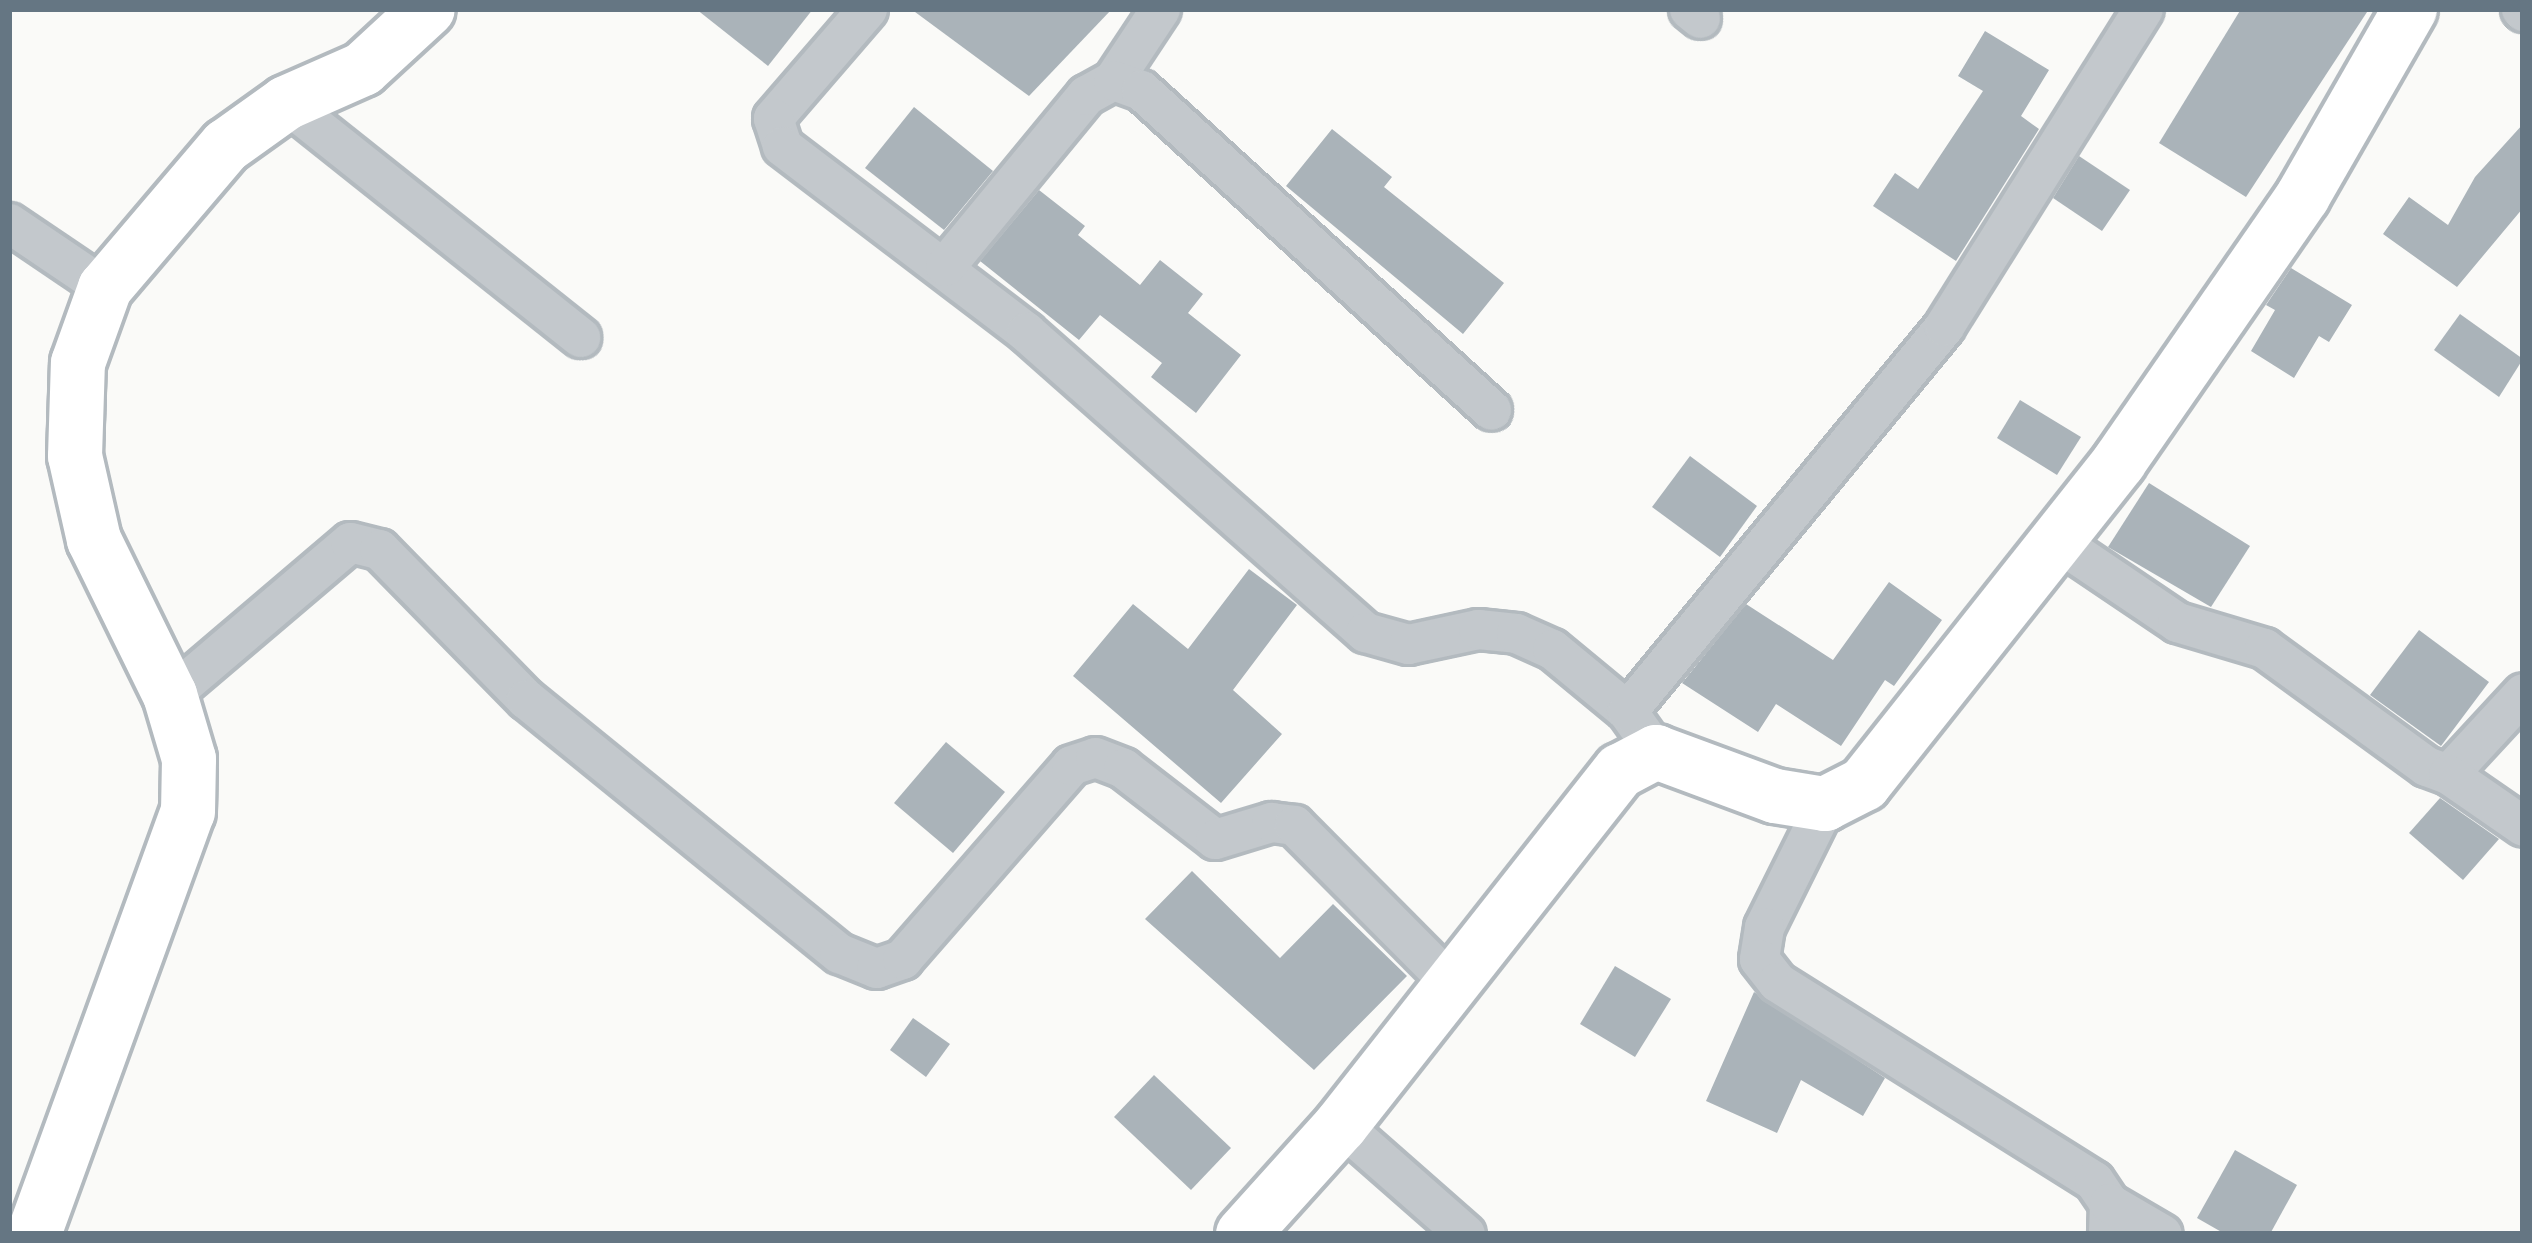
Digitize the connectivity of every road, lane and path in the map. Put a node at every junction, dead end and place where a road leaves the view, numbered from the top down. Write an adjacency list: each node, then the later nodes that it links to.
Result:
1 (428, 9): 7 (street)
2 (867, 9): 9 (street)
3 (1160, 9): 6 (street)
4 (2143, 9): 16 (street)
5 (2410, 9): 13 (street)
6 (1113, 80): 9 (street); 12 (street)
7 (286, 103): 10 (street); 11 (street)
8 (9, 223): 10 (street)
9 (945, 266): 16 (street)
10 (105, 288): 15 (street)
11 (580, 337)
12 (1491, 410)
13 (2057, 541): 17 (street); 18 (street)
14 (2523, 693): 17 (street)
15 (170, 694): 20 (street); 23 (street)
16 (1641, 731): 18 (street); 20 (street)
17 (2448, 774): 19 (street)
18 (1825, 804): 22 (street)
19 (2523, 826)
20 (1453, 985): 21 (street)
21 (1341, 1125): 24 (street); 25 (street)
22 (2109, 1219): 26 (street)
23 (34, 1234)
24 (1243, 1234)
25 (1465, 1234)
26 (2162, 1234)

